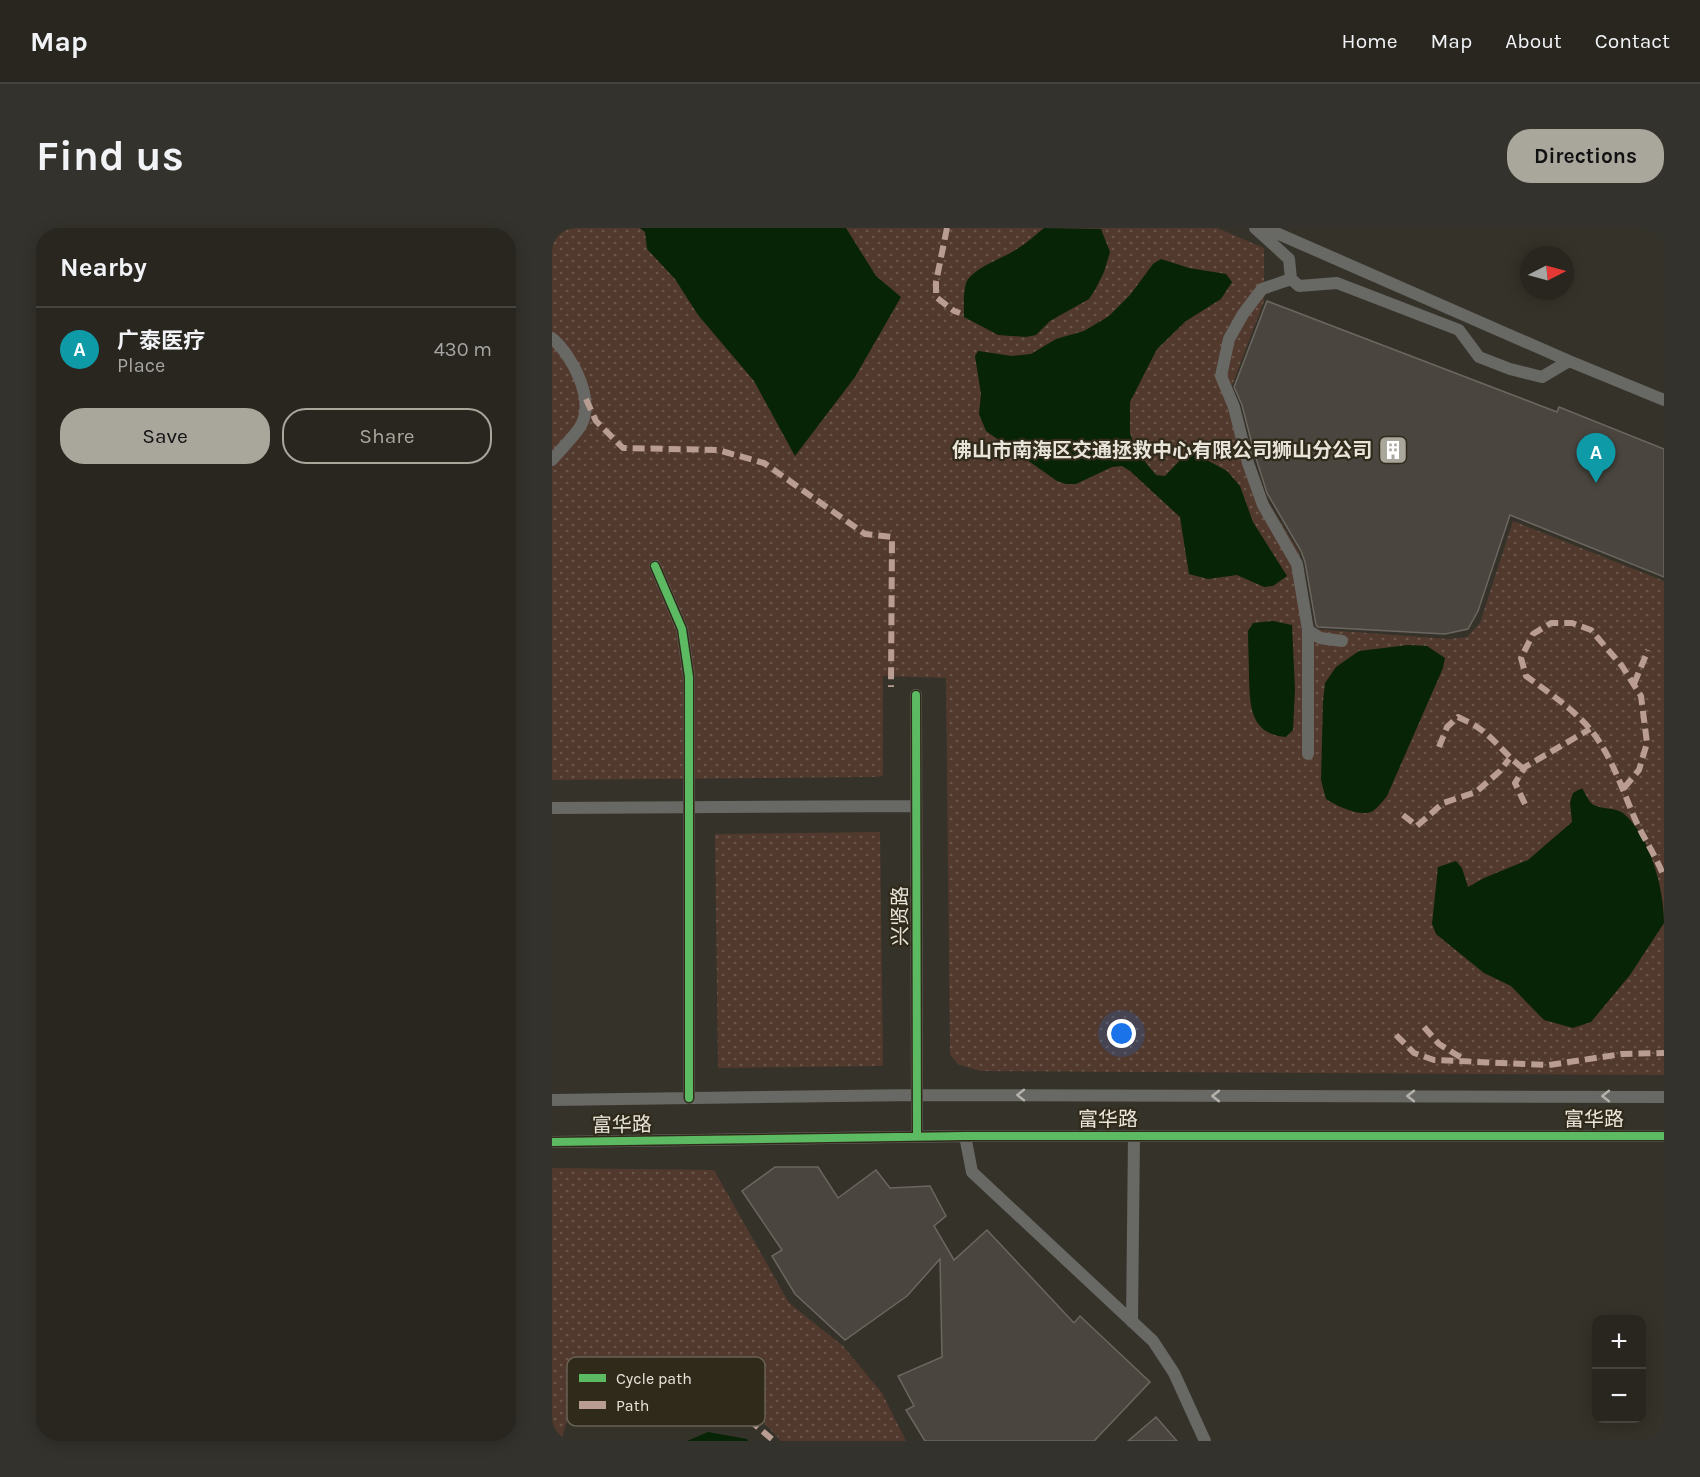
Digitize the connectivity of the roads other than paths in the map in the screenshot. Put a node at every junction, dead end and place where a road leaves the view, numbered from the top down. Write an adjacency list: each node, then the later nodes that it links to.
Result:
1 (1255, 228): 3 (street)
2 (1264, 228): 5 (street)
3 (1291, 279): 5 (street); 9 (street)
4 (552, 338): 7 (street)
5 (1569, 361): 6 (street)
6 (1664, 400)
7 (552, 460)
8 (655, 566): 15 (street)
9 (1308, 630): 10 (street); 12 (street)
10 (1342, 641)
11 (916, 695): 13 (street, 兴贤路)
12 (1308, 754)
13 (916, 806): 15 (street); 16 (street, 兴贤路)
14 (552, 808): 15 (street)
15 (690, 808): 18 (street)
16 (917, 1095): 17 (street, 富华路, one-way to 16); 18 (street, 富华路); 20 (street, 兴贤路)
17 (1664, 1097)
18 (689, 1098): 19 (street, 富华路)
19 (552, 1100)
20 (917, 1136): 21 (street, 富华路); 24 (street, 富华路)
21 (965, 1136): 22 (street, 富华路); 25 (street)
22 (1134, 1136): 23 (street, 富华路); 25 (street)
23 (1664, 1136)
24 (552, 1142)
25 (1132, 1322): 26 (street)
26 (1205, 1441)

